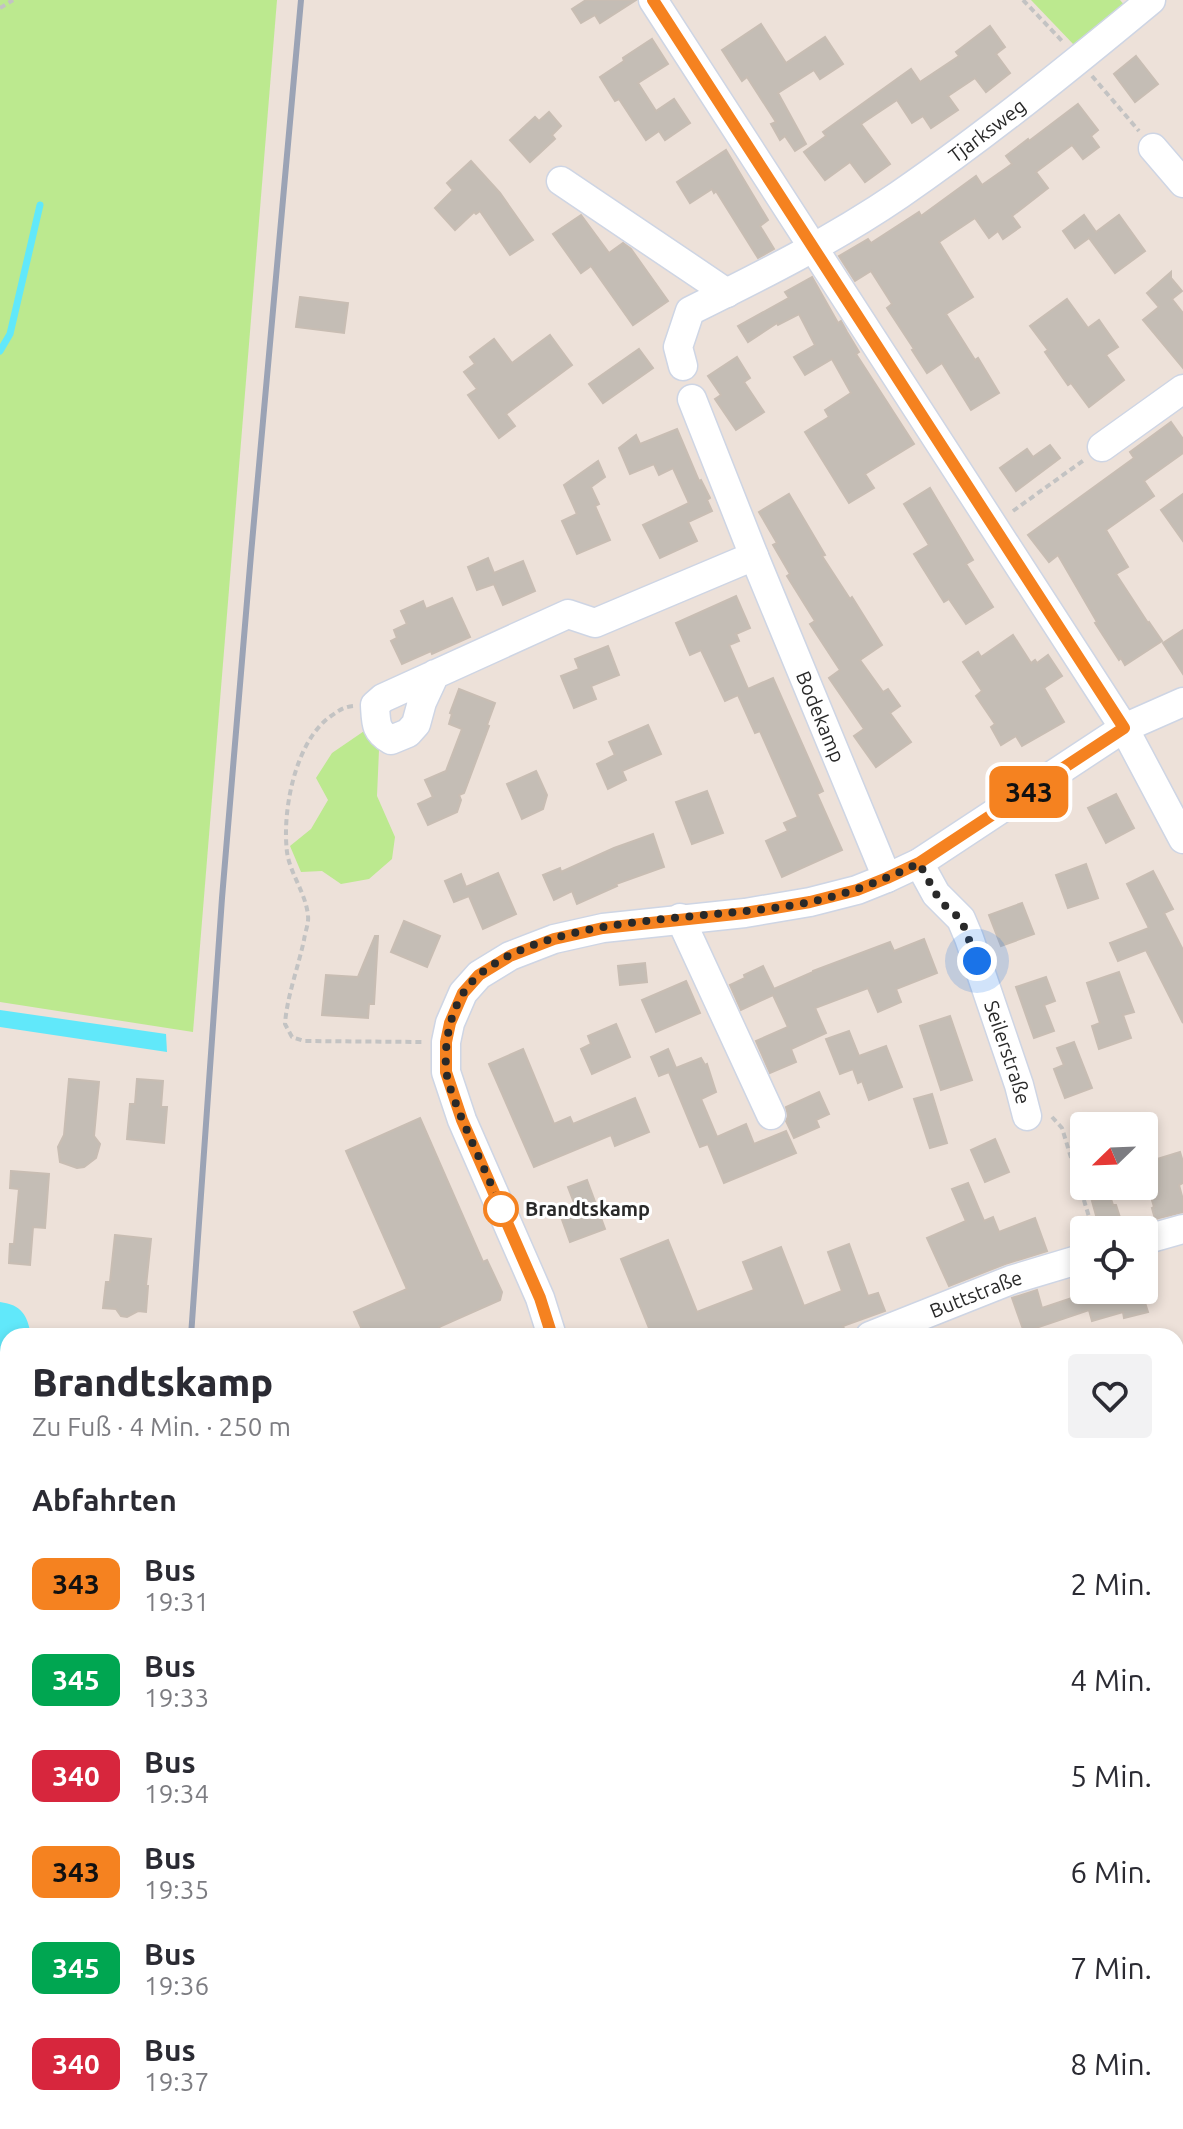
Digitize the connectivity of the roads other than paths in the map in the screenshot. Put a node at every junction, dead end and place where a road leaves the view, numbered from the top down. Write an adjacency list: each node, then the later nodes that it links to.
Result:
1 (653, 0): 6 (street)
2 (1151, 0): 6 (street, Tjarksweg)
3 (1153, 148): 5 (street)
4 (561, 181): 7 (street)
5 (1183, 183)
6 (814, 247): 7 (street, Tjarksweg); 15 (street)
7 (727, 293): 8 (street, Tjarksweg)
8 (683, 366)
9 (1183, 389): 11 (street)
10 (692, 399): 12 (street, Bodekamp)
11 (1102, 447)
12 (754, 556): 13 (street); 18 (street, Bodekamp)
13 (435, 674): 13 (street)
14 (1183, 702): 15 (street)
15 (1124, 728): 16 (street); 17 (street)
16 (1183, 839)
17 (919, 863): 18 (street); 21 (street, Seilerstraße)
18 (887, 878): 19 (street)
19 (680, 918): 20 (street); 25 (street)
20 (771, 1115)
21 (1027, 1116)
22 (1183, 1229): 23 (street)
23 (1158, 1236)
24 (1070, 1262): 26 (street, Buttstraße)
25 (549, 1328)
26 (890, 1328)

